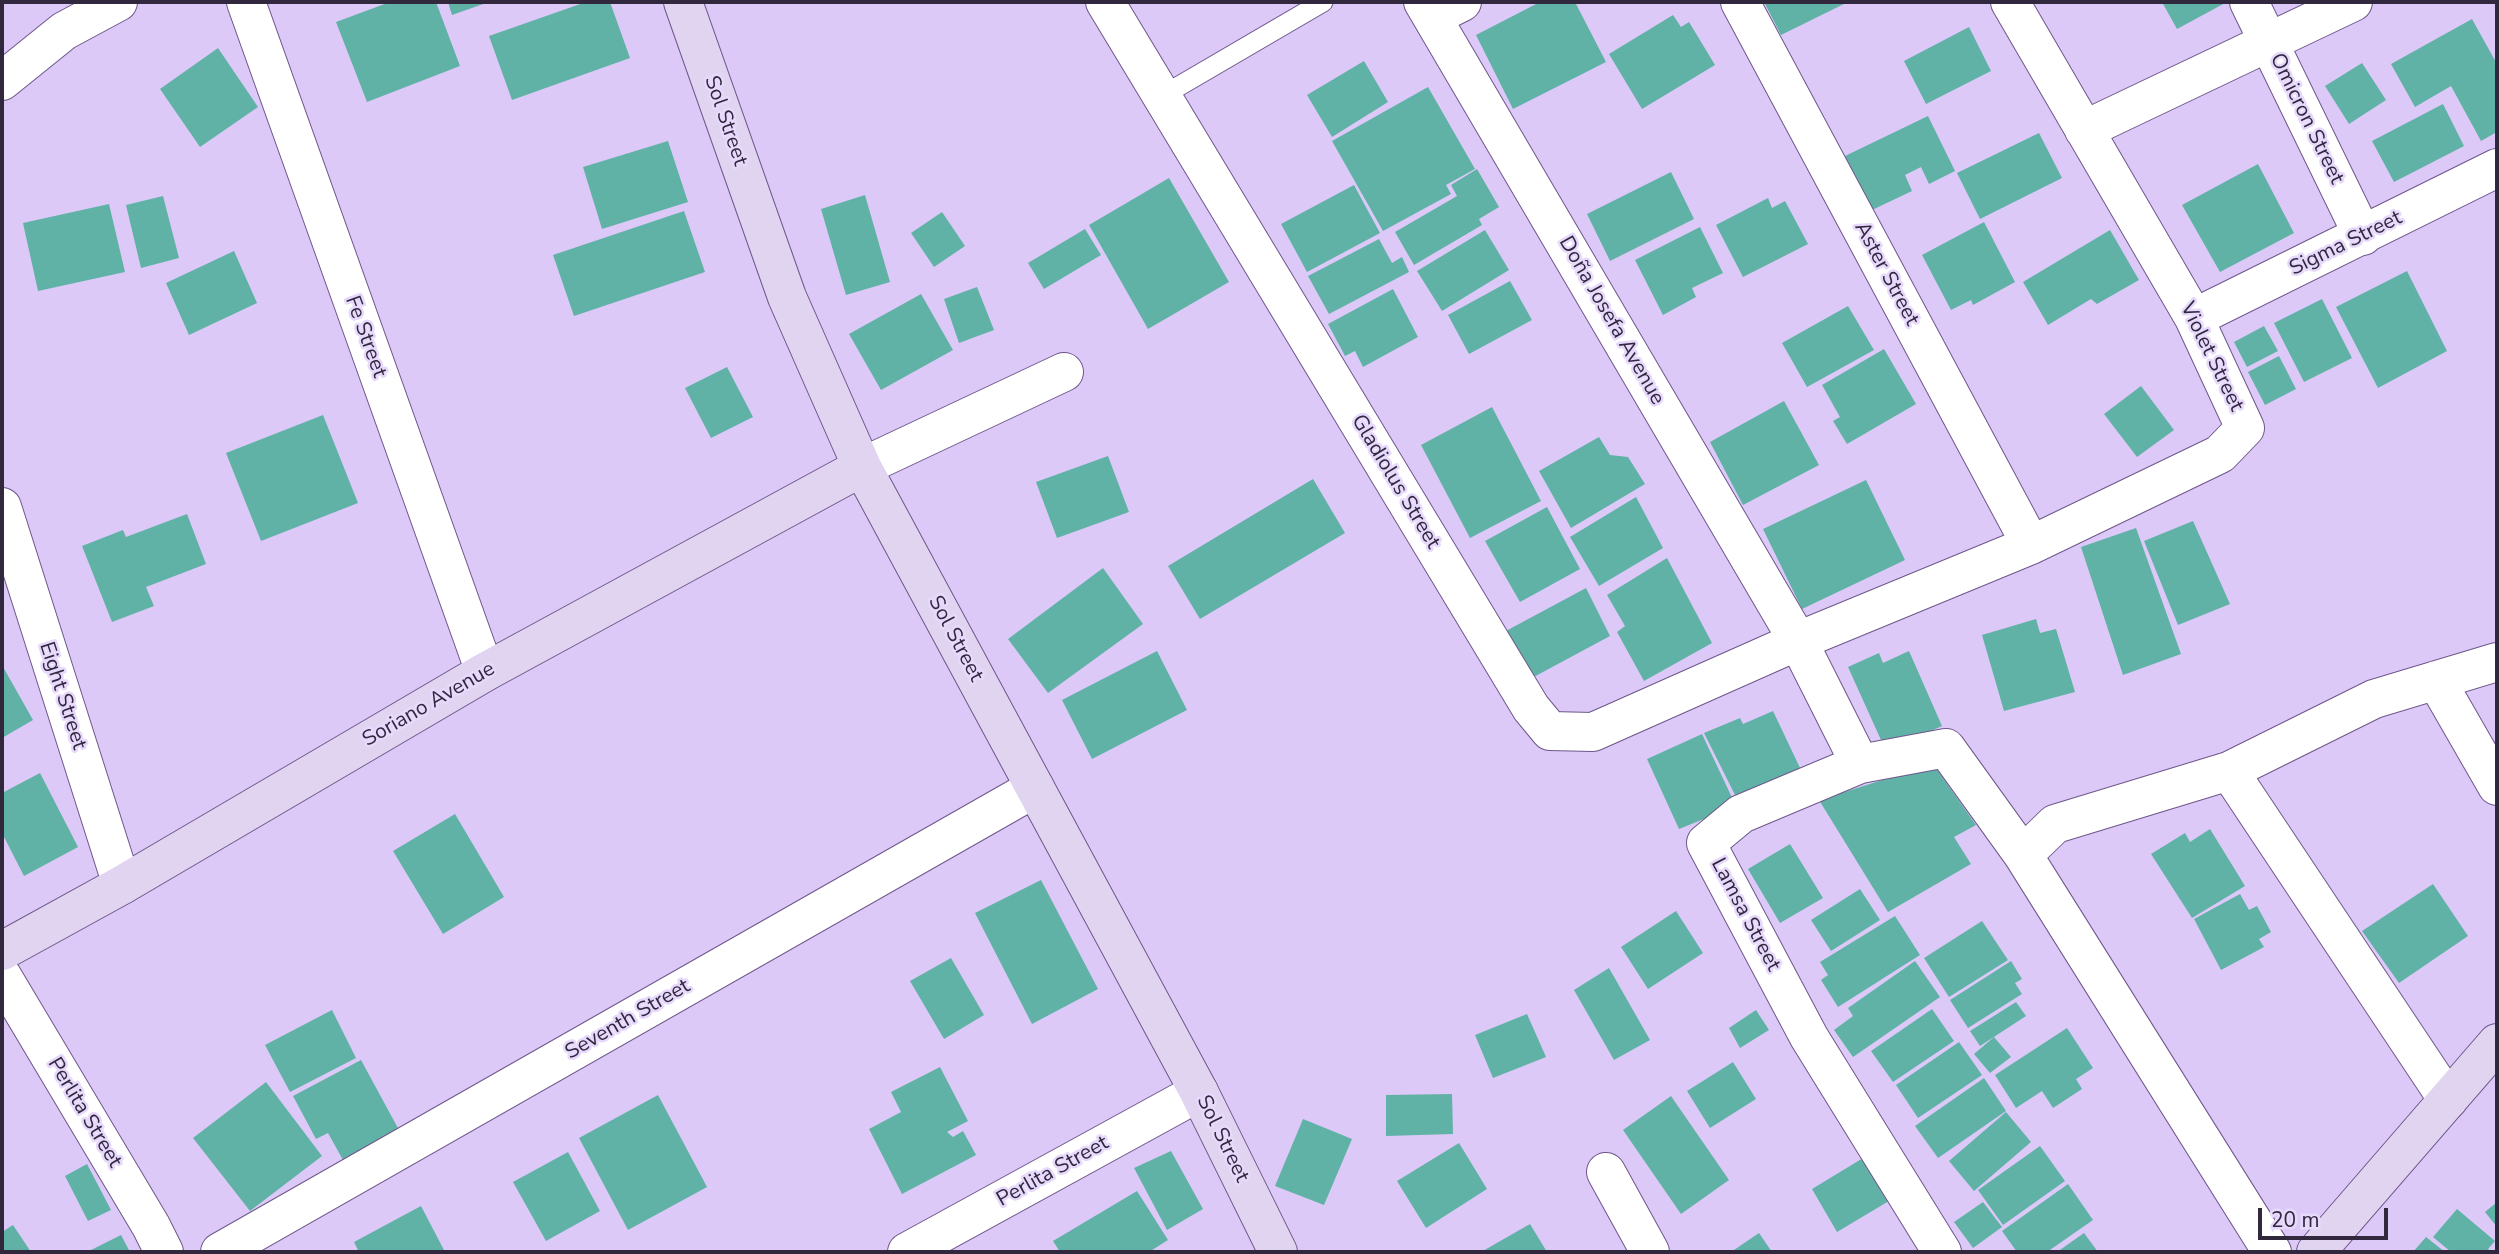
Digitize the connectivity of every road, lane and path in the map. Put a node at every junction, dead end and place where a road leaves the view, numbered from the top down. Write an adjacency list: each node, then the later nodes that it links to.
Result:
1 (118, 2): 12 (street)
2 (246, 2): 24 (street, Fe Street)
3 (683, 2): 19 (street, Sol Street)
4 (1105, 2): 13 (street, Gladiolus Street)
5 (1323, 2): 13 (lane)
6 (1740, 2): 21 (street, Aster Street)
7 (2010, 2): 14 (street, Violet Street)
8 (2249, 2): 11 (street, Omicron Street)
9 (2353, 2): 11 (street)
10 (1439, 7): 22 (street, Doña Josefa Avenue)
11 (2269, 41): 14 (street); 16 (street, Omicron Street)
12 (2, 81)
13 (1162, 96): 22 (street, Gladiolus Street)
14 (2084, 130): 17 (street, Violet Street)
15 (2497, 168): 16 (street, Sigma Street)
16 (2363, 236): 17 (street, Sigma Street)
17 (2194, 318): 21 (street, Violet Street)
18 (1065, 372): 19 (street)
19 (862, 467): 24 (street, Soriano Avenue); 29 (street, Sol Street)
20 (2, 508): 31 (street, Eight Street)
21 (2031, 545): 22 (street, Violet Street)
22 (1798, 641): 26 (street, Doña Josefa Avenue)
23 (2497, 662): 25 (street)
24 (485, 672): 31 (street, Soriano Avenue)
25 (2436, 680): 27 (street); 28 (street)
26 (1860, 764): 30 (street, Lamsa Street); 43 (street, Lamsa Street)
27 (2229, 771): 30 (street); 36 (street)
28 (2497, 786)
29 (1035, 788): 35 (street, Sol Street); 39 (street, Seventh Street)
30 (2022, 855): 44 (street)
31 (122, 885): 32 (street, Soriano Avenue)
32 (2, 951)
33 (2, 976): 38 (street, Perlita Street)
34 (2497, 1043): 36 (street)
35 (1199, 1092): 40 (street, Perlita Street); 41 (street, Sol Street)
36 (2448, 1100): 45 (street)
37 (1606, 1172): 42 (street)
38 (164, 1252)
39 (220, 1252)
40 (907, 1252)
41 (1278, 1252)
42 (1650, 1252)
43 (1942, 1252)
44 (2272, 1252)
45 (2316, 1252)

